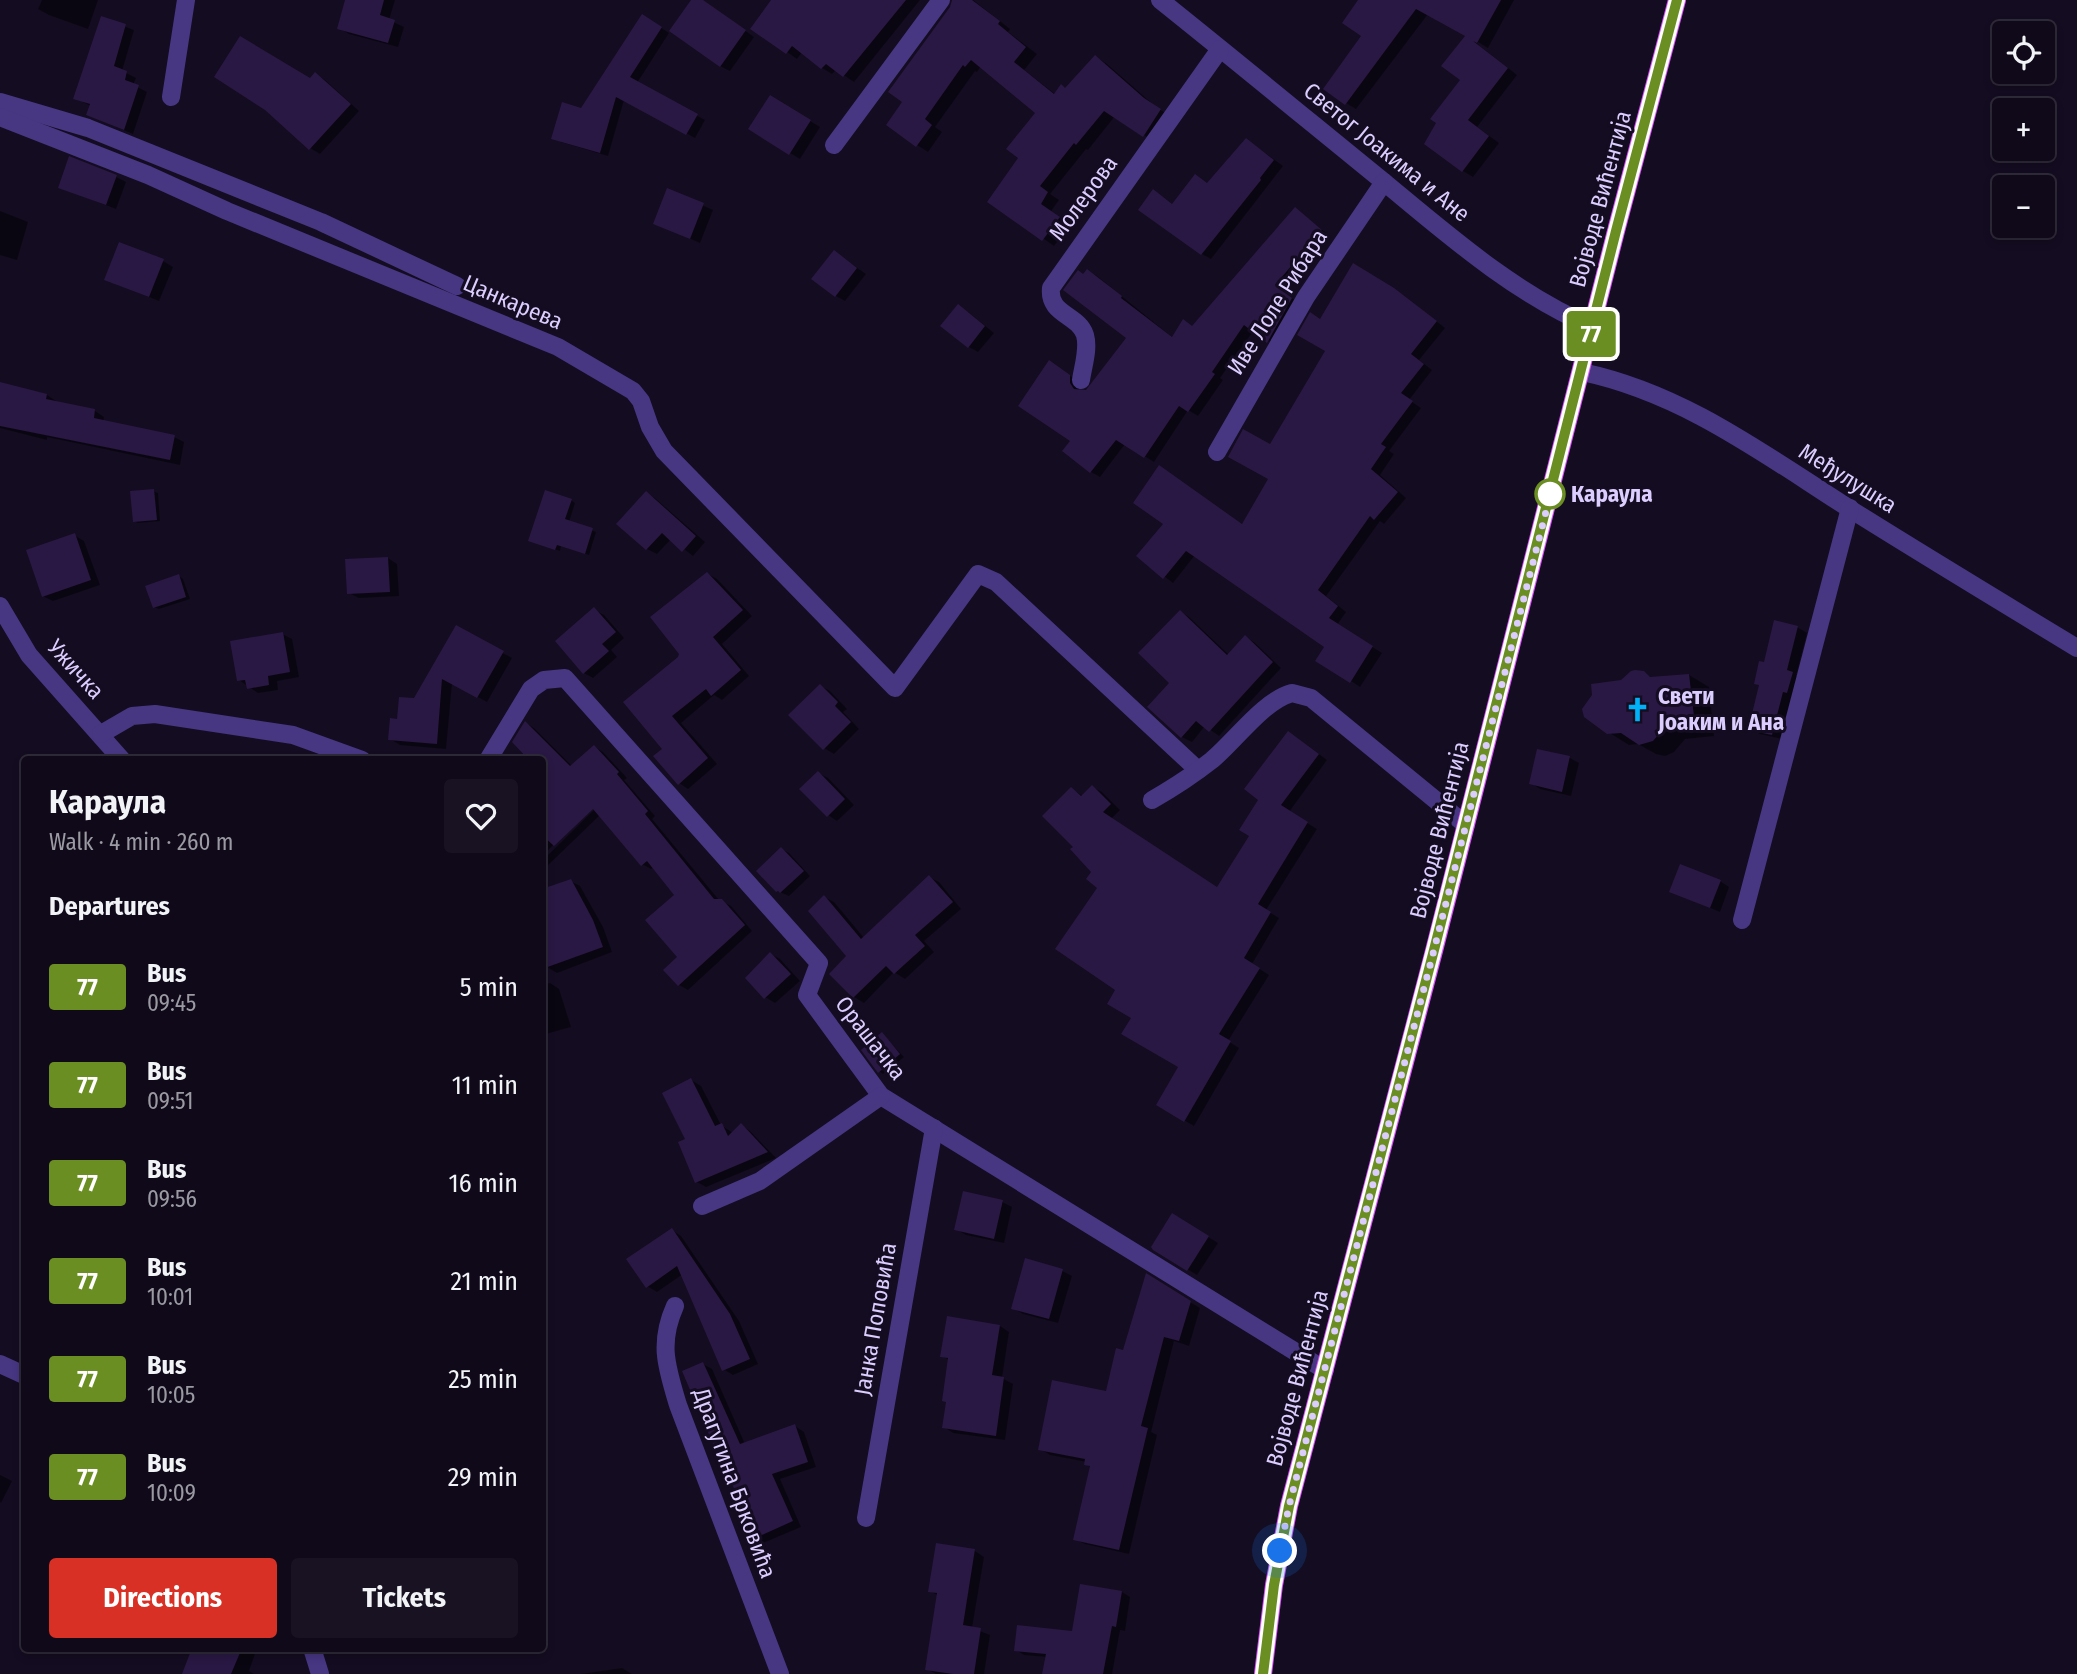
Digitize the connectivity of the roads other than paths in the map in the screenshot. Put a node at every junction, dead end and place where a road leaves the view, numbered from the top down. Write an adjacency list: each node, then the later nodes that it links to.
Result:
1 (186, 0): 6 (street)
2 (941, 0): 9 (street)
3 (1160, 0): 5 (street, Светог Јоакима и Ане)
4 (1677, 0): 12 (main road, Војводе Вићентија)
5 (1220, 49): 10 (street, Светог Јоакима и Ане); 14 (street, Молерова)
6 (171, 97)
7 (0, 102): 11 (street)
8 (0, 117): 23 (street, Цанкарева)
9 (834, 145)
10 (1384, 182): 12 (street, Светог Јоакима и Ане); 15 (street, Иве Лоле Рибара)
11 (457, 286)
12 (1593, 327): 13 (main road, Војводе Вићентија)
13 (1582, 372): 16 (street, Међулушка); 25 (main road, Војводе Вићентија)
14 (1081, 380)
15 (1217, 452)
16 (1850, 509): 18 (street, Међулушка); 26 (street)
17 (0, 606): 19 (street, Ужичка)
18 (2077, 648)
19 (101, 734): 20 (street, Ужичка); 21 (street)
20 (119, 756)
21 (351, 756)
22 (490, 756): 27 (street, Орашачка)
23 (1198, 770): 24 (street); 25 (street)
24 (1152, 800)
25 (1466, 825): 32 (main road, Војводе Вићентија)
26 (1742, 920)
27 (881, 1096): 28 (street, Орашачка); 29 (street)
28 (934, 1128): 32 (street, Орашачка); 34 (street, Јанка Поповића)
29 (702, 1206)
30 (675, 1306): 37 (street, Драгутина Брковића)
31 (0, 1364): 33 (street)
32 (1325, 1370): 38 (main road, Војводе Вићентија)
33 (21, 1374)
34 (866, 1518)
35 (313, 1652): 36 (street)
36 (320, 1674)
37 (780, 1674)
38 (1263, 1674)

